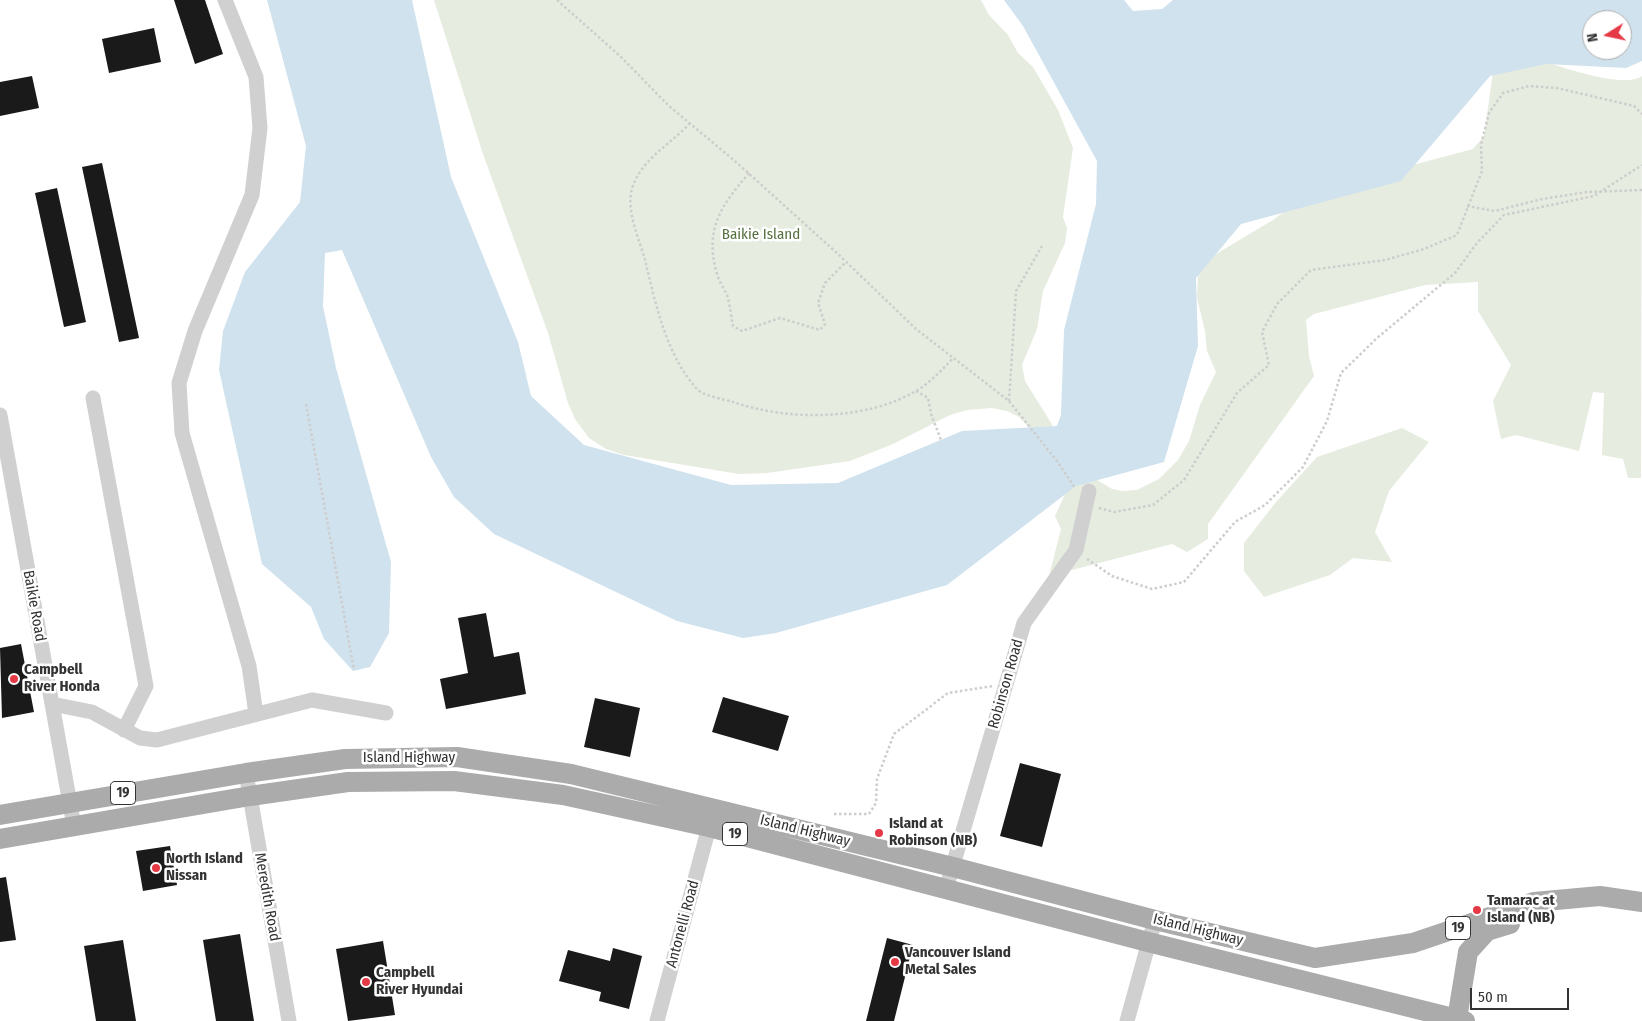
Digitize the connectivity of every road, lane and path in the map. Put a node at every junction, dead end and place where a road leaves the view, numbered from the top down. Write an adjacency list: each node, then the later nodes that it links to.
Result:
1 (225, 0): 24 (street)
2 (557, 0): 4 (path)
3 (1642, 114): 8 (path)
4 (690, 123): 6 (path); 12 (path)
5 (1642, 165): 19 (path)
6 (749, 173): 10 (path); 10 (path)
7 (1642, 190): 8 (path)
8 (1467, 206): 18 (path)
9 (1042, 246): 14 (path)
10 (846, 262): 11 (path)
11 (953, 358): 12 (path); 14 (path)
12 (916, 391): 17 (path)
13 (93, 398): 25 (street)
14 (1009, 401): 18 (path)
15 (306, 404): 20 (path)
16 (0, 415): 22 (street, Baikie Road)
17 (940, 440)
18 (1088, 498): 19 (street, Robinson Road)
19 (1076, 550): 21 (street, Robinson Road)
20 (354, 670)
21 (1006, 684): 29 (path); 34 (street, Robinson Road)
22 (52, 704): 25 (street); 28 (street, Baikie Road)
23 (386, 713): 24 (street)
24 (256, 714): 25 (street)
25 (124, 730)
26 (246, 773): 27 (street, Meredith Road); 28 (main road, Island Highway / 19); 34 (main road, Island Highway / 19)
27 (250, 796): 31 (main road, Island Highway / 19); 32 (main road, Island Highway / 19); 41 (street, Meredith Road)
28 (70, 802): 30 (main road, Island Highway / 19); 31 (street, Baikie Road)
29 (834, 814)
30 (0, 815)
31 (74, 826): 33 (main road, Island Highway / 19)
32 (709, 827): 35 (main road, Island Highway / 19); 42 (street, Antonelli Road)
33 (0, 839)
34 (953, 867): 35 (street, Robinson Road); 38 (main road, Island Highway / 19)
35 (946, 889): 39 (main road, Island Highway / 19)
36 (1600, 896): 37 (main road, 19); 38 (main road, Island Highway / 19); 40 (main road)
37 (1642, 902)
38 (1154, 920): 39 (street)
39 (1148, 942): 40 (main road, Island Highway / 19); 43 (street)
40 (1461, 1020)
41 (289, 1021)
42 (657, 1021)
43 (1127, 1021)

